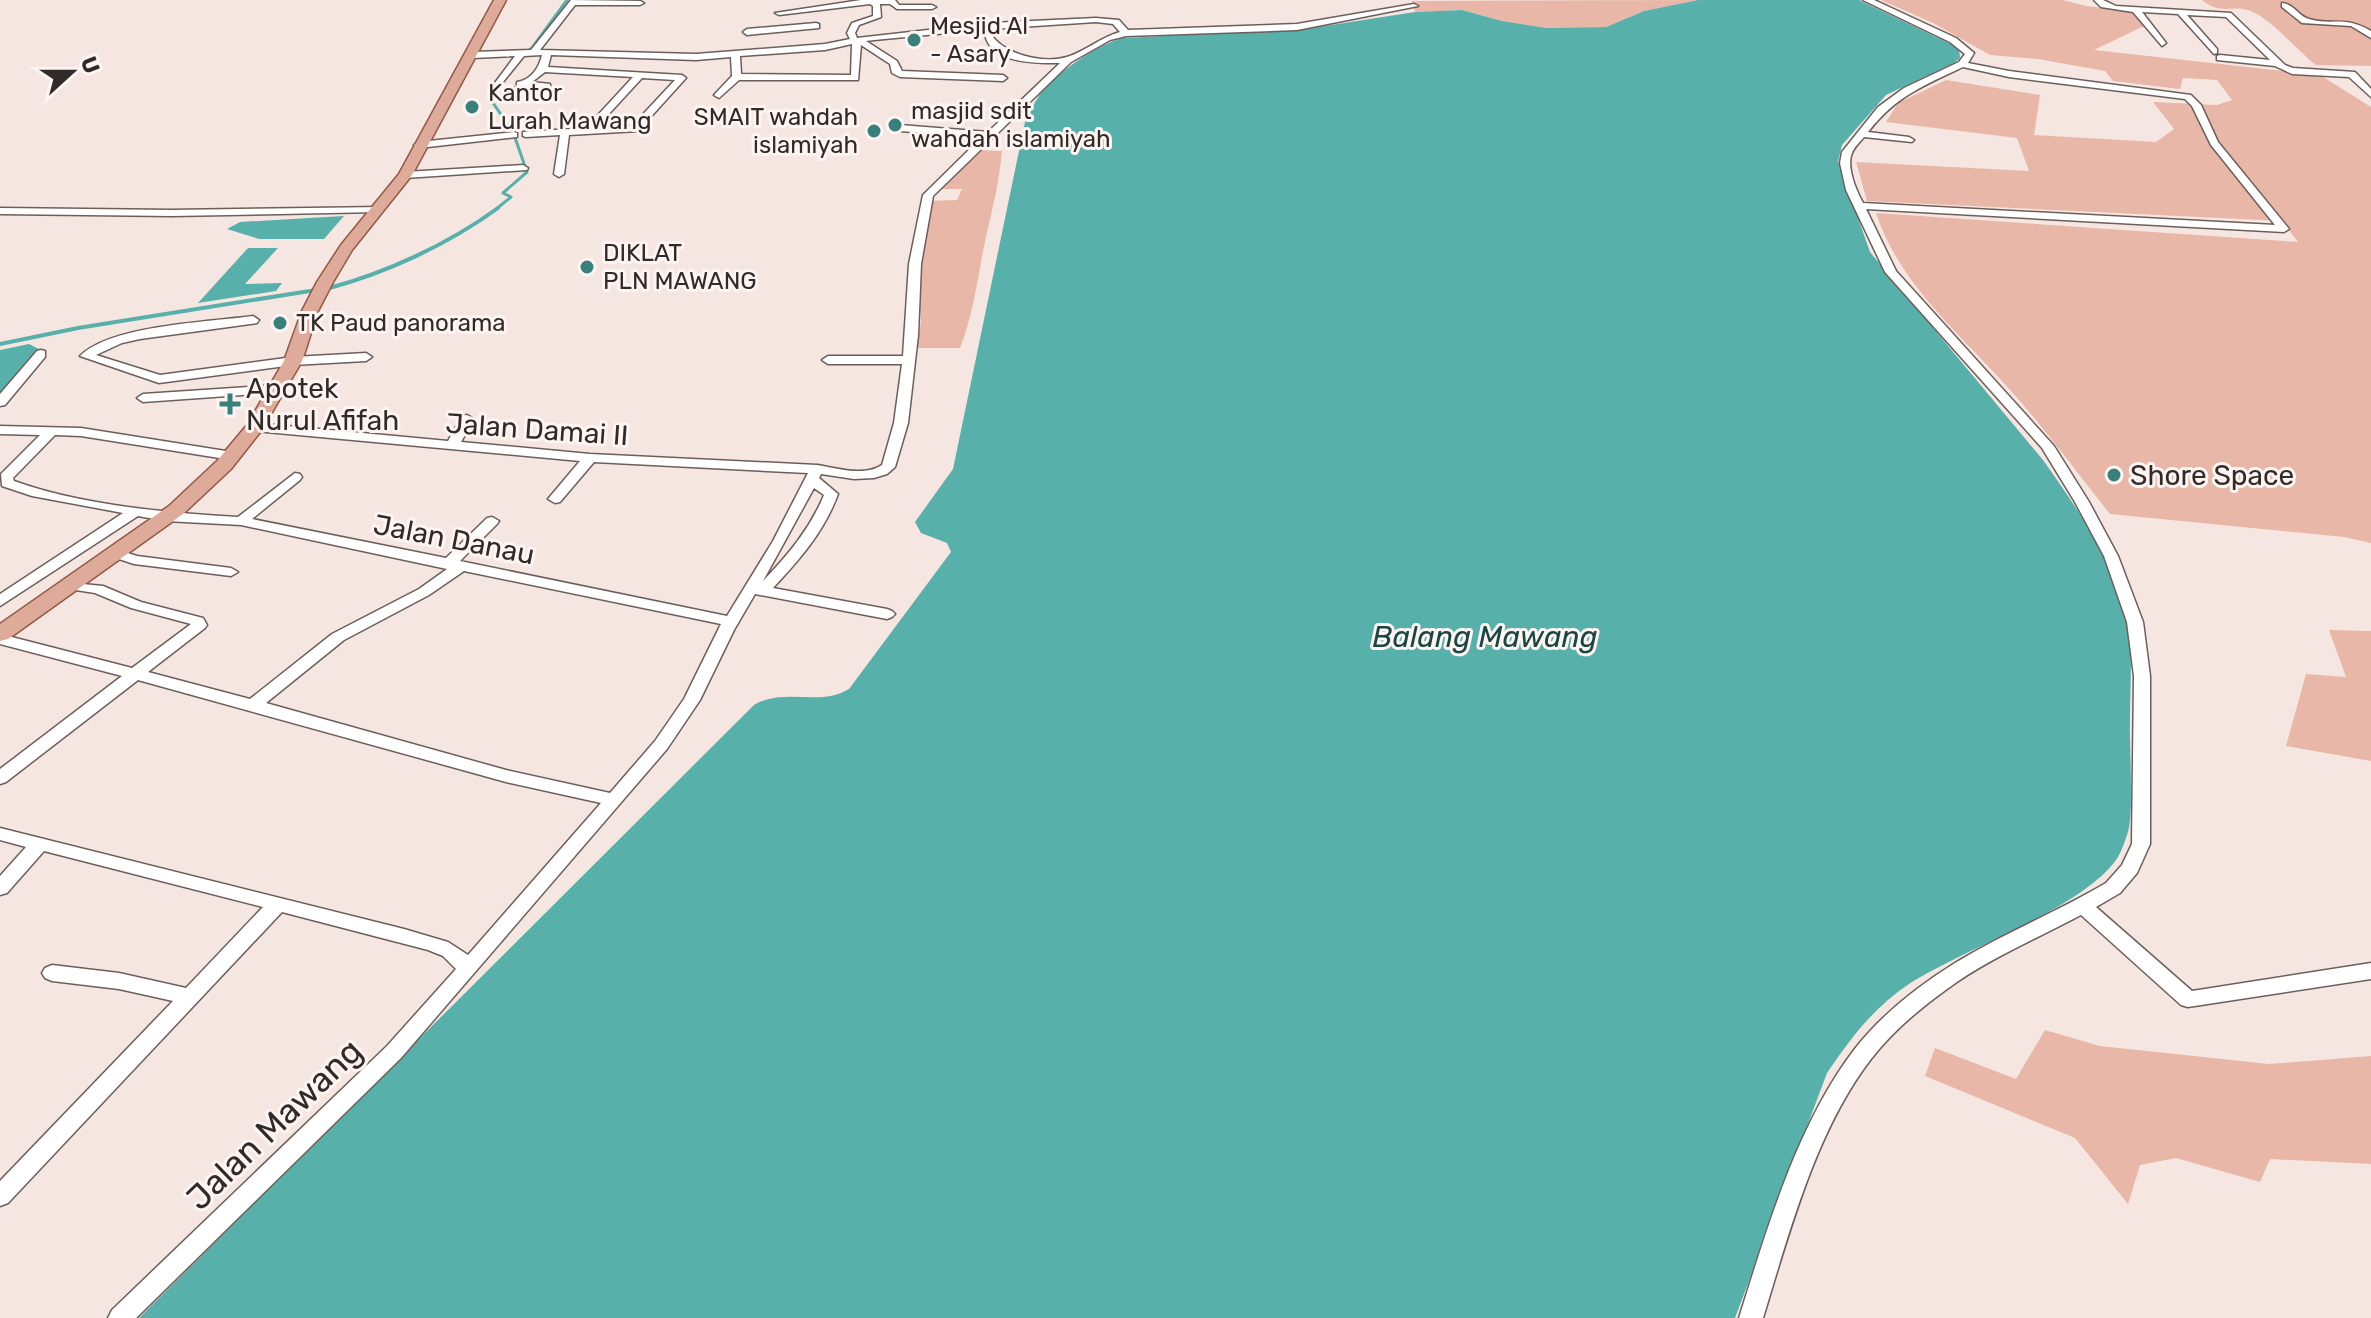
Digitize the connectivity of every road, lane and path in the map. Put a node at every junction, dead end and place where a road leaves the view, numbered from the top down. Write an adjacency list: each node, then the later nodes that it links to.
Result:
1 (500, 0): 28 (main road)
2 (784, 0): 14 (street)
3 (1867, 0): 31 (street)
4 (2098, 0): 12 (street)
5 (872, 1): 10 (street); 14 (street); 22 (street)
6 (575, 2): 7 (street); 25 (street)
7 (640, 3)
8 (2285, 5): 15 (street)
9 (1414, 6): 19 (street)
10 (932, 7)
11 (2339, 9): 15 (street)
12 (2136, 10): 13 (street); 23 (street)
13 (2180, 12): 30 (street); 30 (street)
14 (779, 13): 17 (street)
15 (2353, 24): 21 (street)
16 (816, 26): 17 (street)
17 (778, 31): 18 (street); 24 (street)
18 (747, 32)
19 (1126, 33): 22 (street); 29 (street)
20 (988, 36): 29 (street)
21 (2370, 36)
22 (857, 41): 24 (street); 35 (street); 36 (street)
23 (2162, 43)
24 (777, 49): 27 (street)
25 (527, 53): 26 (street); 28 (street); 37 (street)
26 (547, 53): 27 (street); 32 (street)
27 (735, 53): 35 (street)
28 (473, 55): 51 (main road)
29 (1068, 60): 49 (street)
30 (2276, 63): 40 (street)
31 (1962, 64): 47 (street); 55 (street)
32 (543, 69): 33 (street); 37 (street)
33 (592, 72): 34 (street); 38 (street)
34 (640, 75): 44 (street); 44 (street)
35 (737, 77): 41 (street)
36 (1003, 78)
37 (523, 84): 39 (street); 42 (street)
38 (580, 84)
39 (547, 86)
40 (2371, 94)
41 (719, 95)
42 (508, 97)
43 (900, 128): 49 (street)
44 (590, 129): 45 (street)
45 (565, 131): 46 (street); 53 (street)
46 (526, 134)
47 (1861, 134): 50 (street); 55 (street)
48 (514, 135): 51 (street)
49 (987, 135): 64 (street)
50 (1909, 140)
51 (419, 145): 54 (main road)
52 (523, 168): 54 (street)
53 (559, 174)
54 (405, 175): 56 (main road)
55 (1860, 206): 100 (street)
56 (379, 209): 58 (street); 65 (main road)
57 (0, 211): 58 (street)
58 (336, 211): 59 (street)
59 (0, 219)
60 (253, 320): 65 (street)
61 (41, 354): 68 (street)
62 (366, 357): 65 (street)
63 (828, 360): 64 (street)
64 (909, 360): 76 (street, Jalan Damai II)
65 (293, 361): 66 (main road)
66 (278, 389): 67 (street); 70 (main road)
67 (143, 398)
68 (0, 402)
69 (467, 419): 73 (street)
70 (255, 427): 73 (street, Jalan Damai II); 74 (main road)
71 (0, 430): 72 (street)
72 (53, 430): 74 (street); 79 (street, Jalan Danau)
73 (451, 447): 75 (street, Jalan Damai II)
74 (232, 456): 80 (main road)
75 (590, 458): 76 (street, Jalan Damai II); 78 (street)
76 (814, 474): 87 (street); 87 (street)
77 (295, 477): 81 (street)
78 (555, 499)
79 (136, 511): 80 (street, Jalan Danau); 88 (street)
80 (166, 517): 81 (street, Jalan Danau); 83 (main road)
81 (241, 521): 84 (street, Jalan Danau)
82 (492, 521): 84 (street)
83 (115, 553): 85 (street); 86 (main road)
84 (454, 566): 90 (street, Jalan Danau); 93 (street)
85 (231, 572)
86 (68, 585): 91 (main road); 92 (street)
87 (758, 590): 89 (street); 90 (street, Jalan Mawang)
88 (0, 601)
89 (882, 612)
90 (728, 625): 95 (street, Jalan Mawang)
91 (0, 636): 92 (street)
92 (134, 674): 93 (street); 94 (street)
93 (253, 705): 95 (street)
94 (0, 778)
95 (614, 800): 101 (street, Jalan Mawang)
96 (0, 834): 97 (street)
97 (39, 845): 98 (street); 99 (street)
98 (0, 888)
99 (276, 906): 101 (street); 104 (street)
100 (2083, 906): 102 (street); 107 (street)
101 (466, 971): 106 (street, Jalan Mawang)
102 (2371, 971)
103 (52, 973): 104 (street)
104 (187, 996): 105 (street)
105 (4, 1186)
106 (120, 1318)
107 (1751, 1318)

